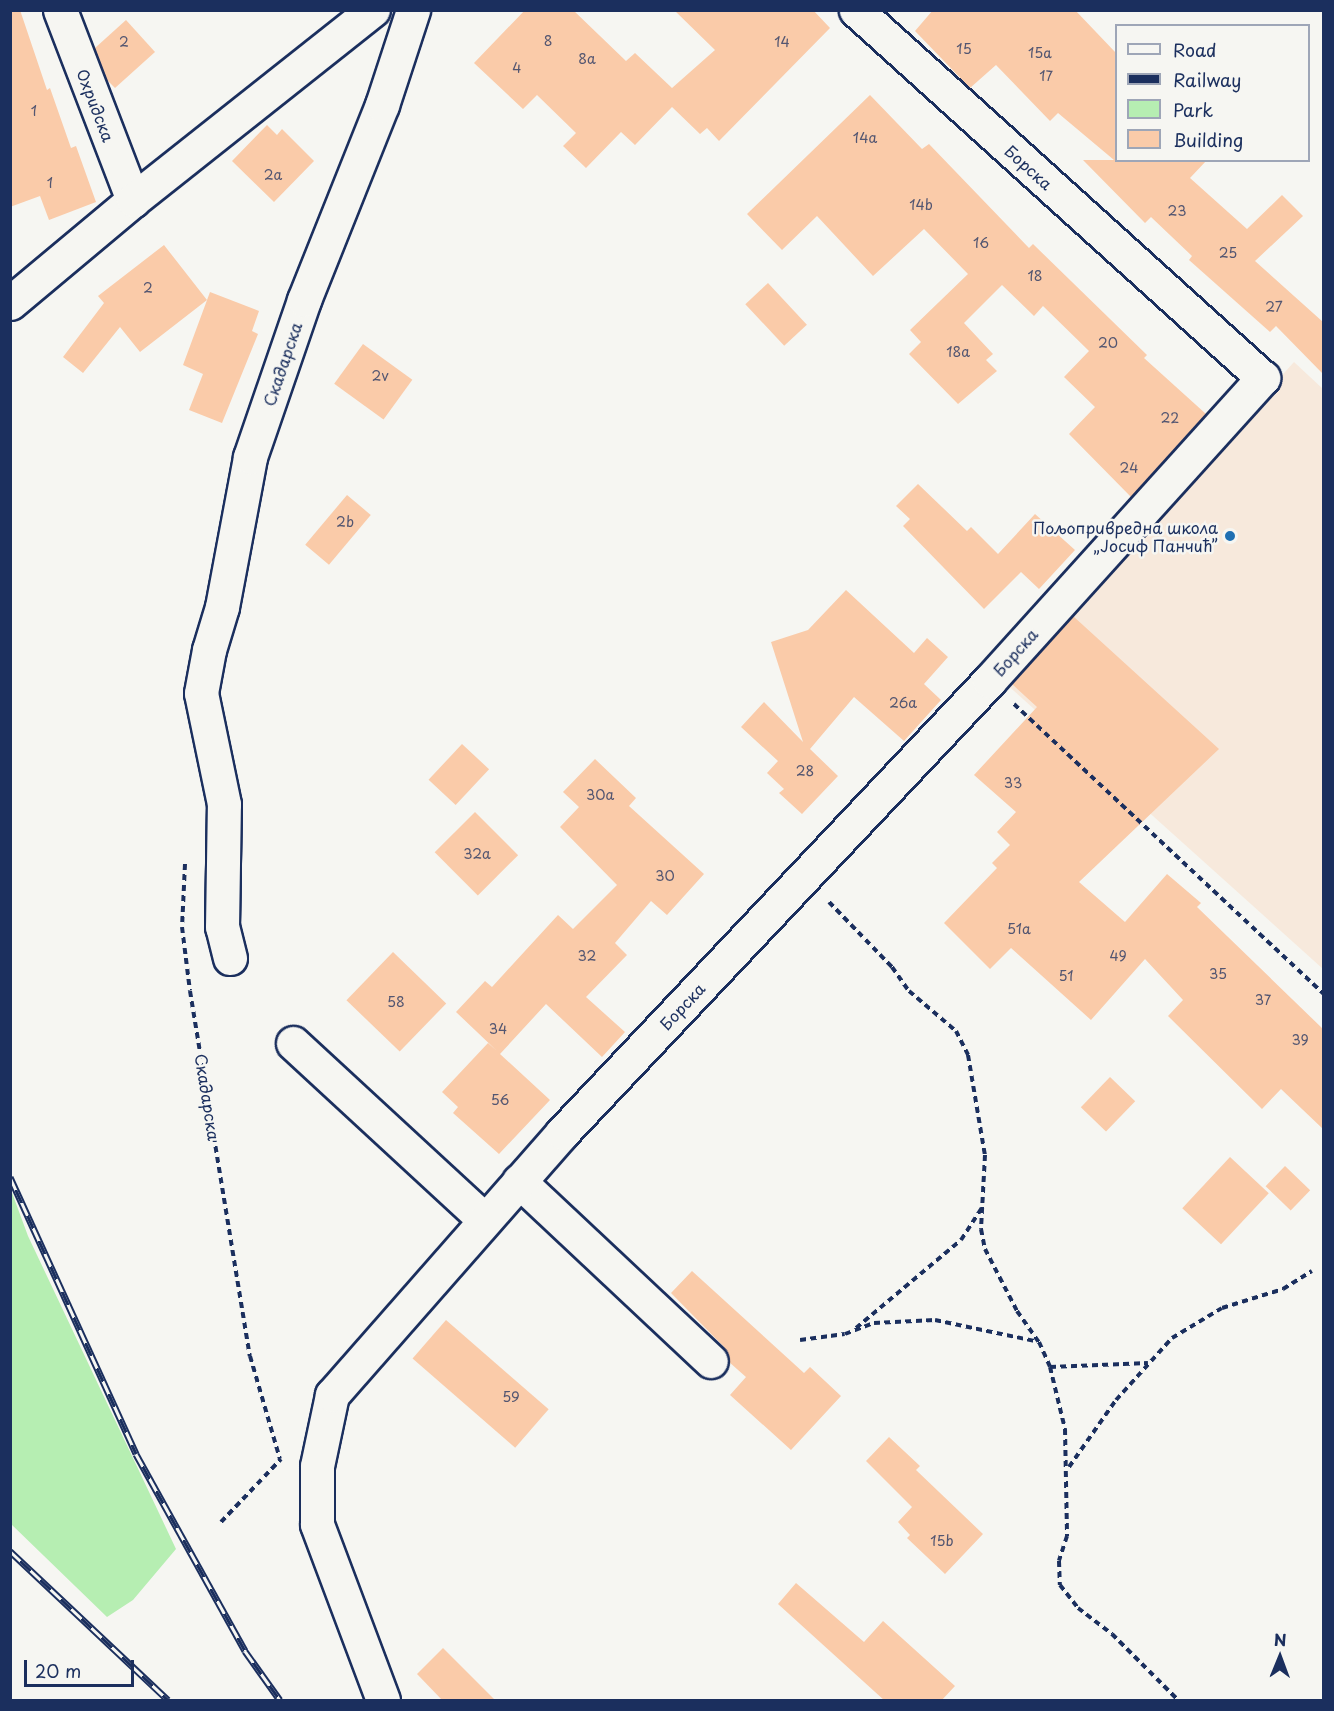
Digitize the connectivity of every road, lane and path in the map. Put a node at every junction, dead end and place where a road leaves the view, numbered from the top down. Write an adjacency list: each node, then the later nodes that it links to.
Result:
1 (60, 10): 5 (street, Охридска)
2 (373, 10): 5 (street)
3 (413, 10): 10 (street, Скадарска)
4 (856, 10): 7 (street, Борска)
5 (133, 200): 6 (street)
6 (10, 303)
7 (989, 681): 9 (street, Борска); 11 (path)
8 (186, 859): 24 (path, Скадарска)
9 (809, 872): 13 (street, Борска); 14 (path)
10 (230, 958)
11 (1323, 994)
12 (293, 1043): 15 (street)
13 (519, 1181): 15 (street, Борска); 20 (street)
14 (982, 1208): 17 (path); 19 (path)
15 (484, 1219): 27 (street, Борска)
16 (1312, 1271): 21 (path)
17 (853, 1331): 18 (path); 19 (path)
18 (800, 1340)
19 (1038, 1341): 22 (path)
20 (711, 1361)
21 (1148, 1363): 22 (path); 25 (path)
22 (1050, 1367): 25 (path)
23 (287, 1452): 24 (path)
24 (280, 1460): 26 (path)
25 (1068, 1468): 28 (path)
26 (221, 1521)
27 (383, 1701)
28 (1178, 1701)

